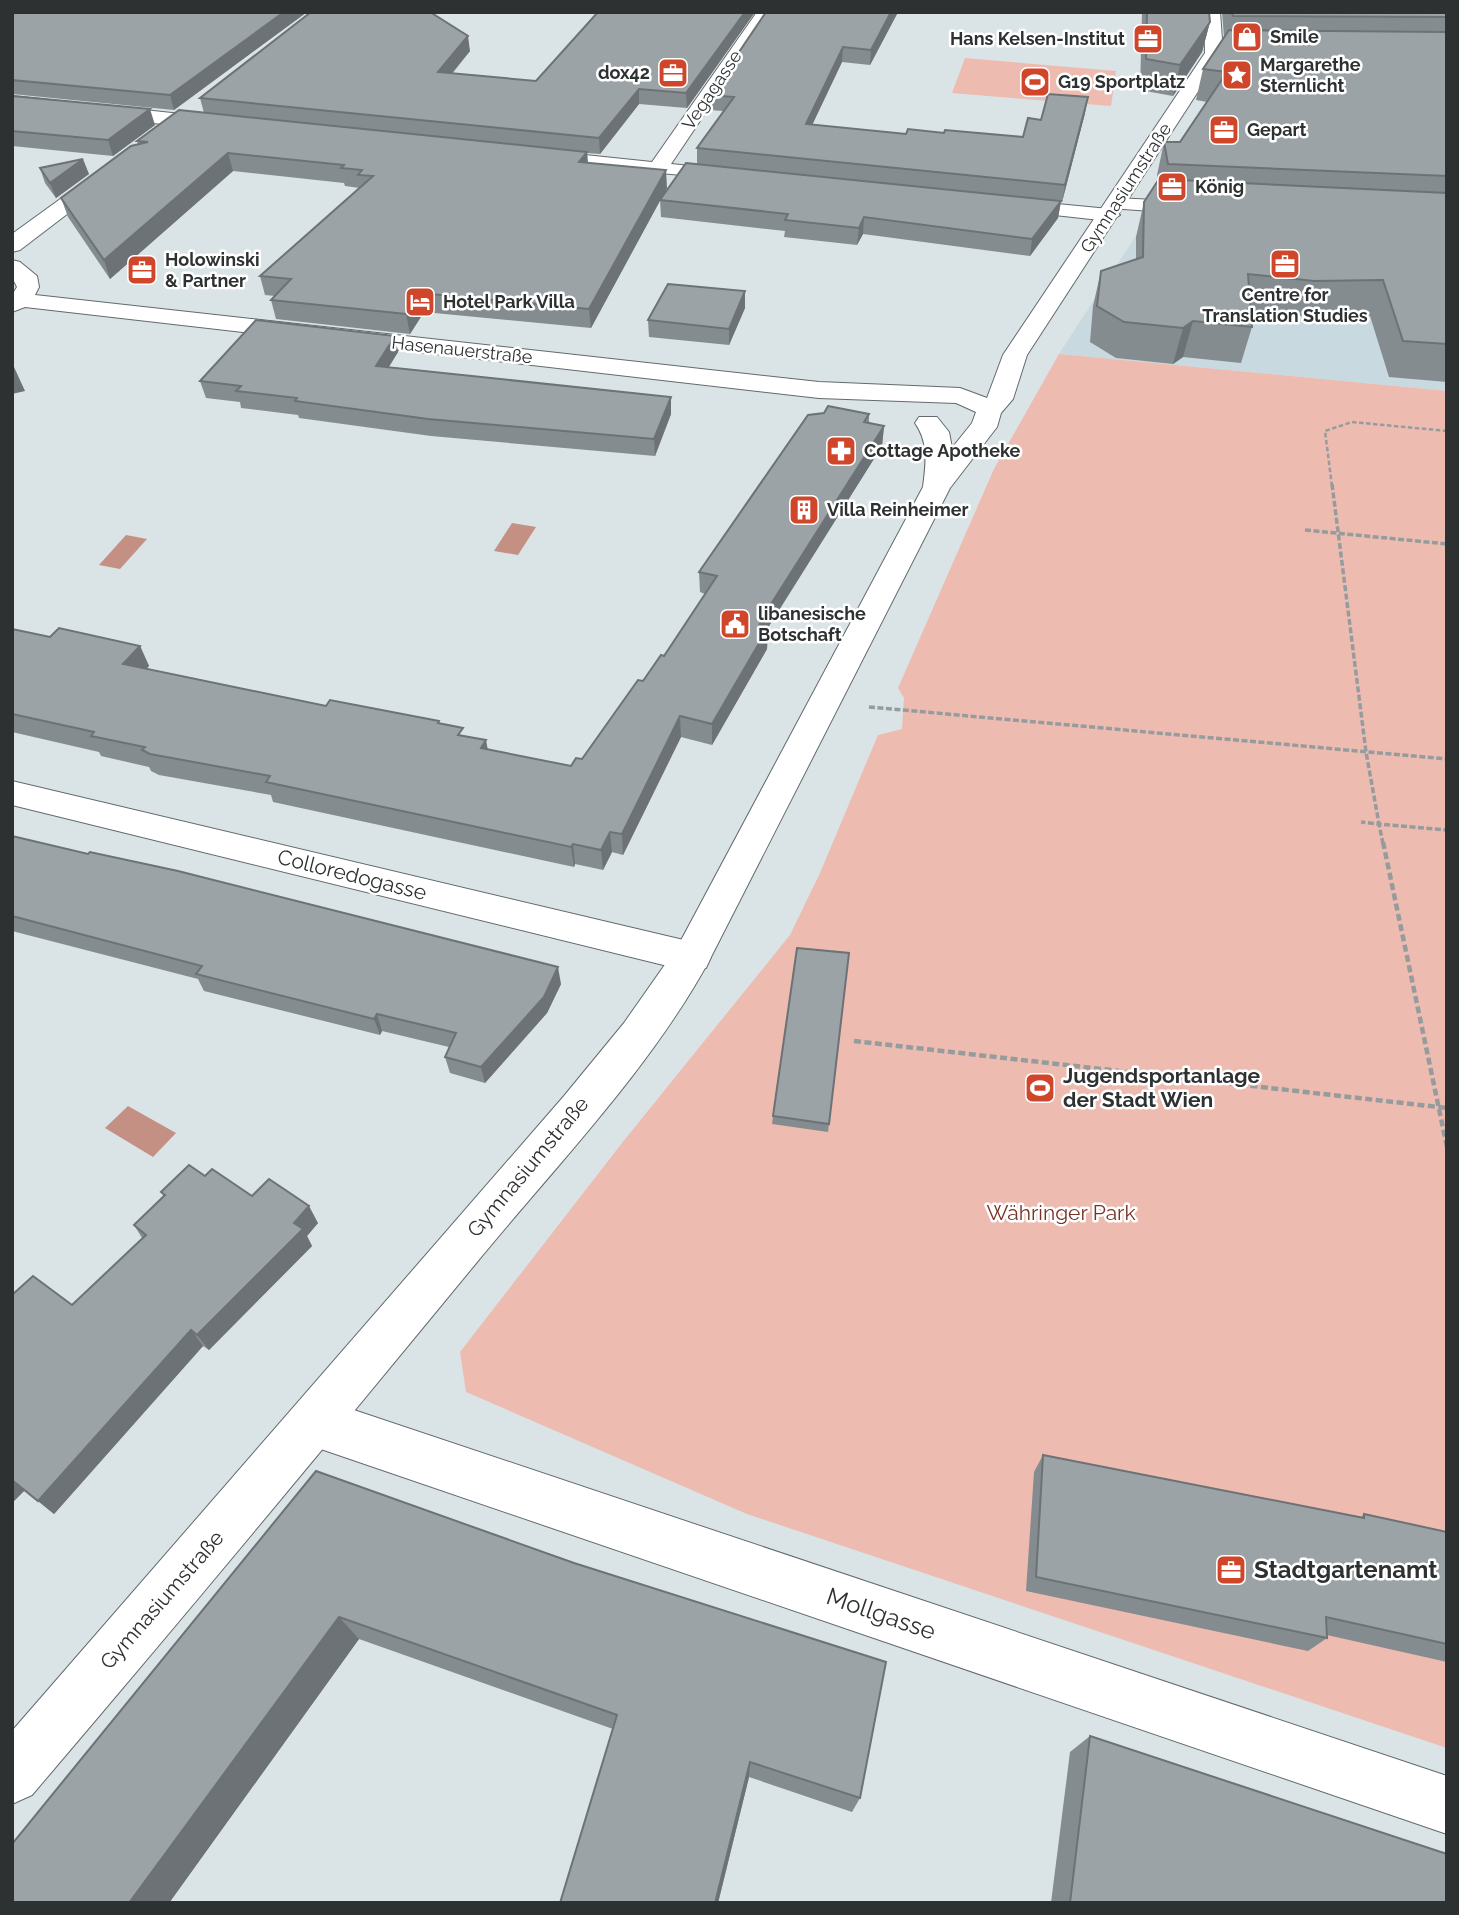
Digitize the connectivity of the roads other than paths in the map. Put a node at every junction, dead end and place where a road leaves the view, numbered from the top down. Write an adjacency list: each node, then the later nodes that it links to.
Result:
1 (765, 12): 10 (street, Vegagasse)
2 (1212, 12): 14 (street, Gymnasiumstraße)
3 (12, 102): 5 (street)
4 (202, 103): 5 (street)
5 (180, 120): 6 (street); 7 (street)
6 (234, 125)
7 (159, 136)
8 (519, 154): 10 (street)
9 (127, 160): 15 (street)
10 (659, 168): 11 (street)
11 (754, 178)
12 (986, 203): 14 (street)
13 (1211, 209): 14 (street)
14 (1112, 210): 18 (street, Gymnasiumstraße)
15 (12, 245)
16 (12, 267): 17 (street)
17 (17, 303): 20 (street, Hasenauerstraße)
18 (1015, 355): 19 (street, Gymnasiumstraße); 21 (street, Gymnasiumstraße)
19 (967, 387): 20 (street, Hasenauerstraße); 21 (street); 22 (street, Gymnasiumstraße)
20 (819, 390): 22 (street, Hasenauerstraße)
21 (983, 422): 22 (street); 23 (street, Gymnasiumstraße)
22 (932, 428): 23 (street, Gymnasiumstraße)
23 (937, 487): 25 (street, Gymnasiumstraße)
24 (12, 793): 25 (street, Colloredogasse)
25 (692, 957): 26 (street, Gymnasiumstraße)
26 (315, 1422): 27 (street, Gymnasiumstraße); 28 (street, Mollgasse)
27 (12, 1775)
28 (1447, 1805)

